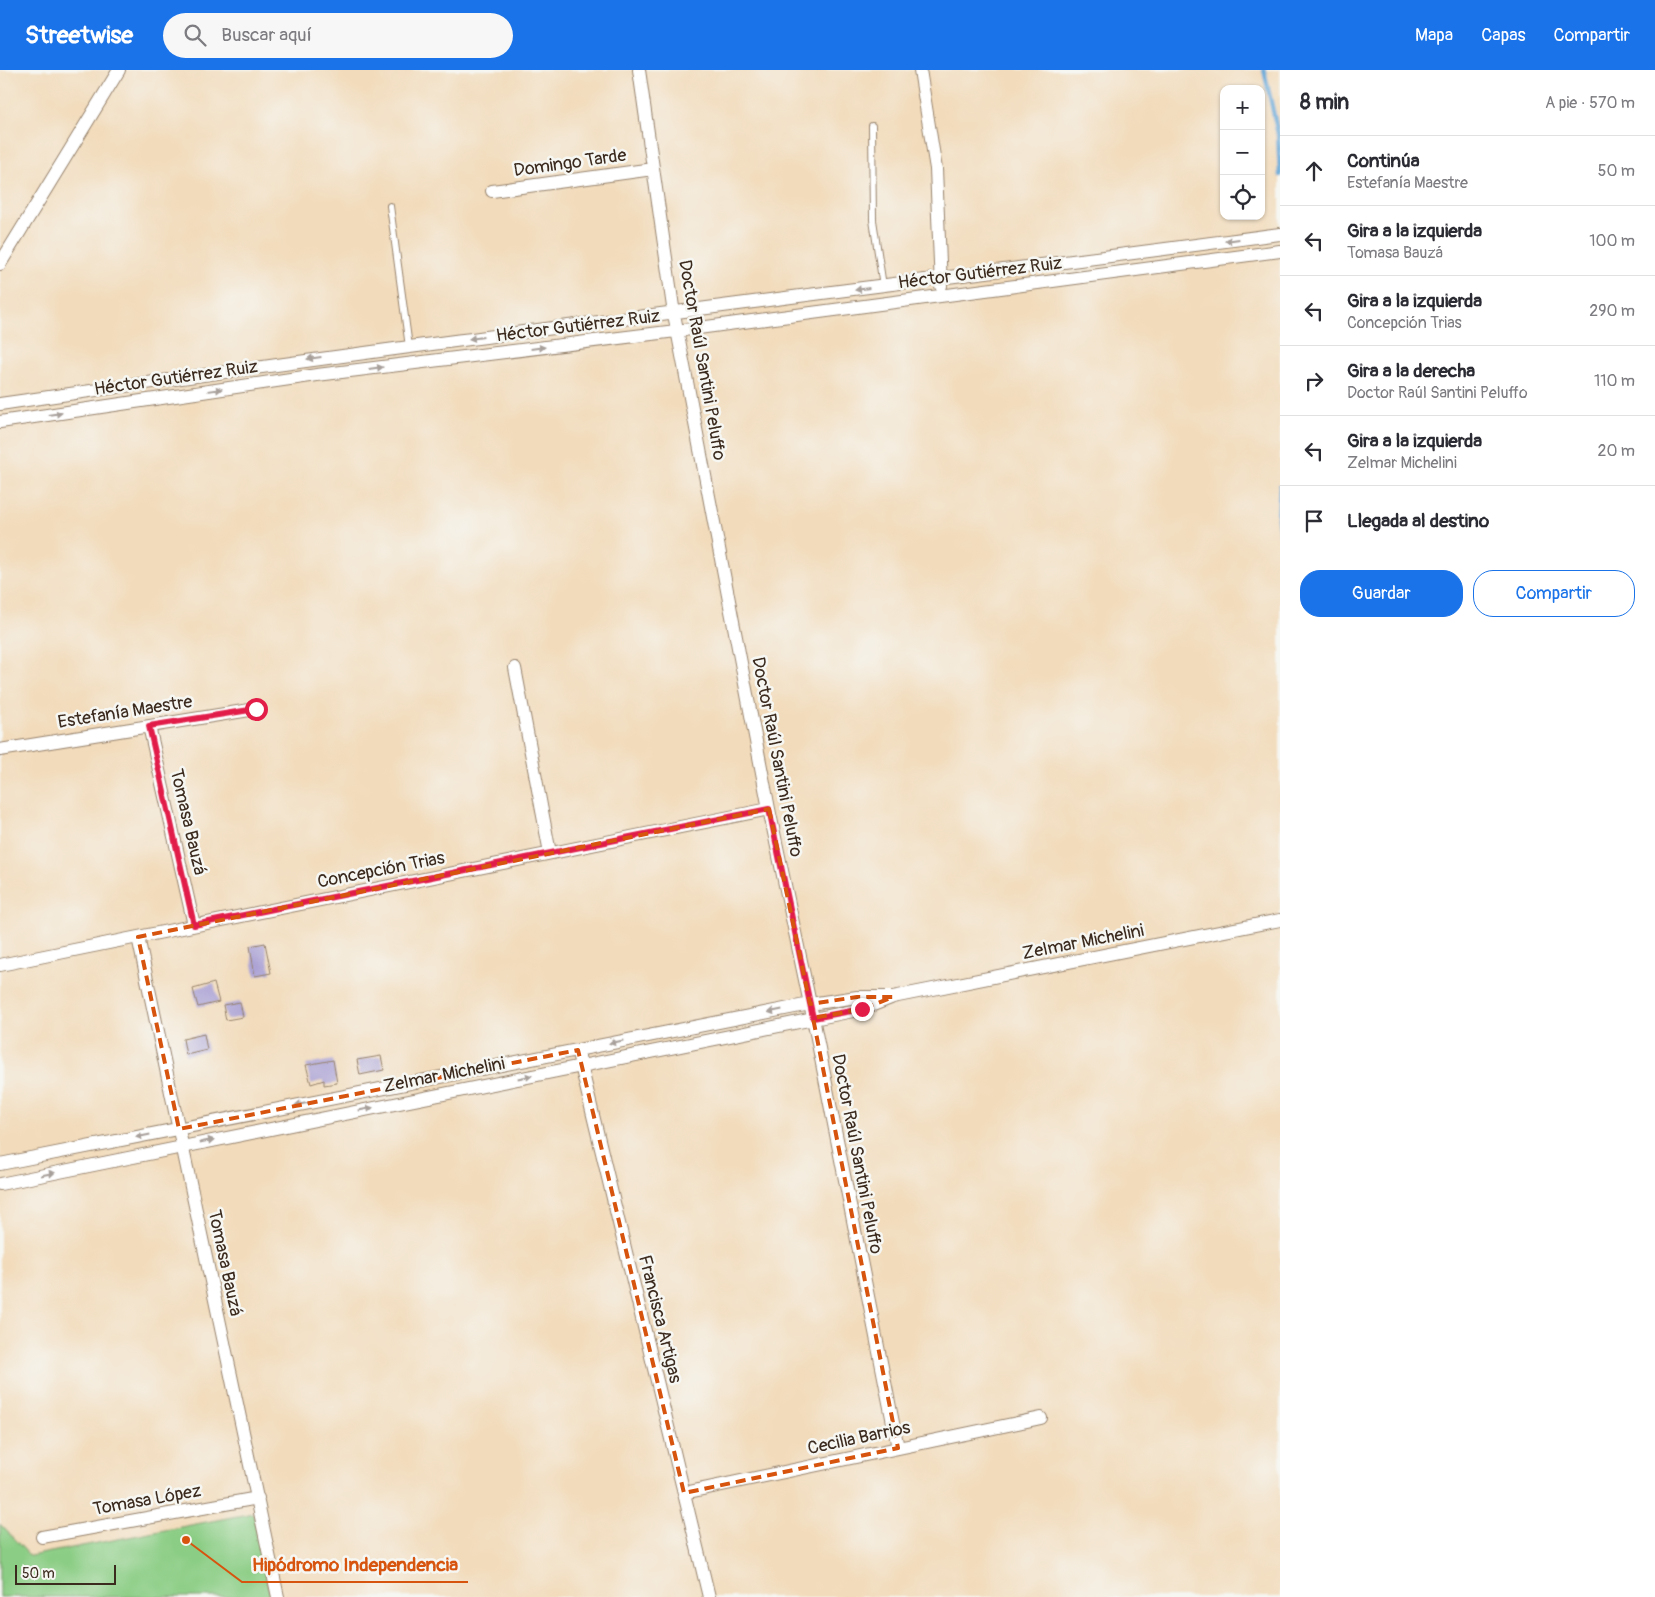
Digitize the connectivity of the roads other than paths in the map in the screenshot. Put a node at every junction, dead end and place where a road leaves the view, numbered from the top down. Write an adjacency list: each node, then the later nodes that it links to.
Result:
1 (119, 70): 10 (street)
2 (640, 70): 5 (street, Doctor Raúl Santini Peluffo)
3 (920, 70): 11 (street)
4 (872, 126): 12 (lane)
5 (653, 170): 6 (street, Domingo Tarde); 14 (street, Doctor Raúl Santini Peluffo)
6 (492, 191)
7 (390, 206): 15 (lane)
8 (1280, 234): 11 (street, Héctor Gutiérrez Ruiz, one-way to 11)
9 (1280, 251): 13 (street, Héctor Gutiérrez Ruiz)
10 (0, 264)
11 (940, 279): 12 (street, Héctor Gutiérrez Ruiz); 13 (street)
12 (883, 286): 14 (street, Héctor Gutiérrez Ruiz, one-way to 14)
13 (943, 296): 17 (street, Héctor Gutiérrez Ruiz, one-way to 13)
14 (674, 314): 15 (street, Héctor Gutiérrez Ruiz, one-way to 15); 22 (street, Doctor Raúl Santini Peluffo)
15 (409, 347): 16 (street, Héctor Gutiérrez Ruiz, one-way to 16)
16 (0, 404)
17 (0, 422)
18 (515, 668): 23 (street)
19 (256, 709): 20 (street, Estefanía Maestre)
20 (149, 726): 21 (street, Estefanía Maestre); 25 (street, Tomasa Bauzá)
21 (0, 750)
22 (769, 809): 23 (street, Concepción Trias); 29 (street, Doctor Raúl Santini Peluffo)
23 (550, 853): 25 (street, Concepción Trias)
24 (1280, 920): 28 (street, Zelmar Michelini)
25 (194, 925): 26 (street, Concepción Trias)
26 (138, 937): 27 (street, Concepción Trias); 33 (street, Tomasa Bauzá)
27 (0, 965)
28 (893, 997): 29 (street, Zelmar Michelini); 30 (street, Zelmar Michelini)
29 (810, 1004): 30 (street, Doctor Raúl Santini Peluffo); 31 (street, Zelmar Michelini, one-way to 31)
30 (813, 1018): 32 (street, Zelmar Michelini); 38 (street, Doctor Raúl Santini Peluffo)
31 (578, 1050): 32 (street, Francisca Artigas); 33 (street, Zelmar Michelini, one-way to 33)
32 (581, 1066): 34 (street, Zelmar Michelini, one-way to 32); 39 (street, Francisca Artigas)
33 (179, 1129): 34 (street, Tomasa Bauzá); 35 (street, Zelmar Michelini, one-way to 35)
34 (182, 1146): 36 (street, Zelmar Michelini, one-way to 34); 40 (street, Tomasa Bauzá)
35 (0, 1164)
36 (0, 1184)
37 (1041, 1418): 38 (street, Cecilia Barrios)
38 (898, 1448): 39 (street, Cecilia Barrios)
39 (684, 1493): 43 (street, Francisca Artigas)
40 (258, 1498): 41 (street, Tomasa López); 42 (street, Tomasa Bauzá)
41 (42, 1537)
42 (278, 1597)
43 (709, 1597)

